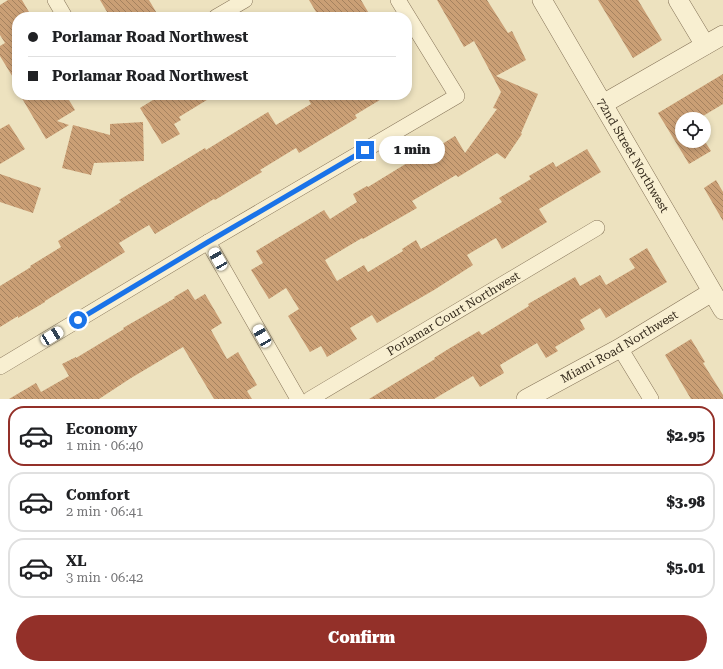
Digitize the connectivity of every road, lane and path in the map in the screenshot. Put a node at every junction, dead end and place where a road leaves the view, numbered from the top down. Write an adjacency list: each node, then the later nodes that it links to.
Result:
1 (55, 0): 6 (street)
2 (245, 0): 7 (street)
3 (398, 0): 8 (street)
4 (542, 0): 12 (street, 72nd Street Northwest)
5 (678, 0): 11 (street)
6 (62, 12)
7 (225, 12)
8 (405, 12)
9 (412, 23): 14 (street)
10 (723, 35): 11 (street)
11 (705, 45): 12 (street)
12 (603, 104): 15 (street, 72nd Street Northwest)
13 (597, 228): 20 (street, Porlamar Court Northwest)
14 (208, 242): 18 (street); 19 (street)
15 (712, 292): 16 (street, 72nd Street Northwest); 17 (street, Miami Road Northwest)
16 (723, 310)
17 (620, 348): 21 (street, Miami Road Northwest); 22 (street)
18 (0, 367)
19 (298, 399)
20 (310, 399)
21 (526, 399)
22 (651, 399)

